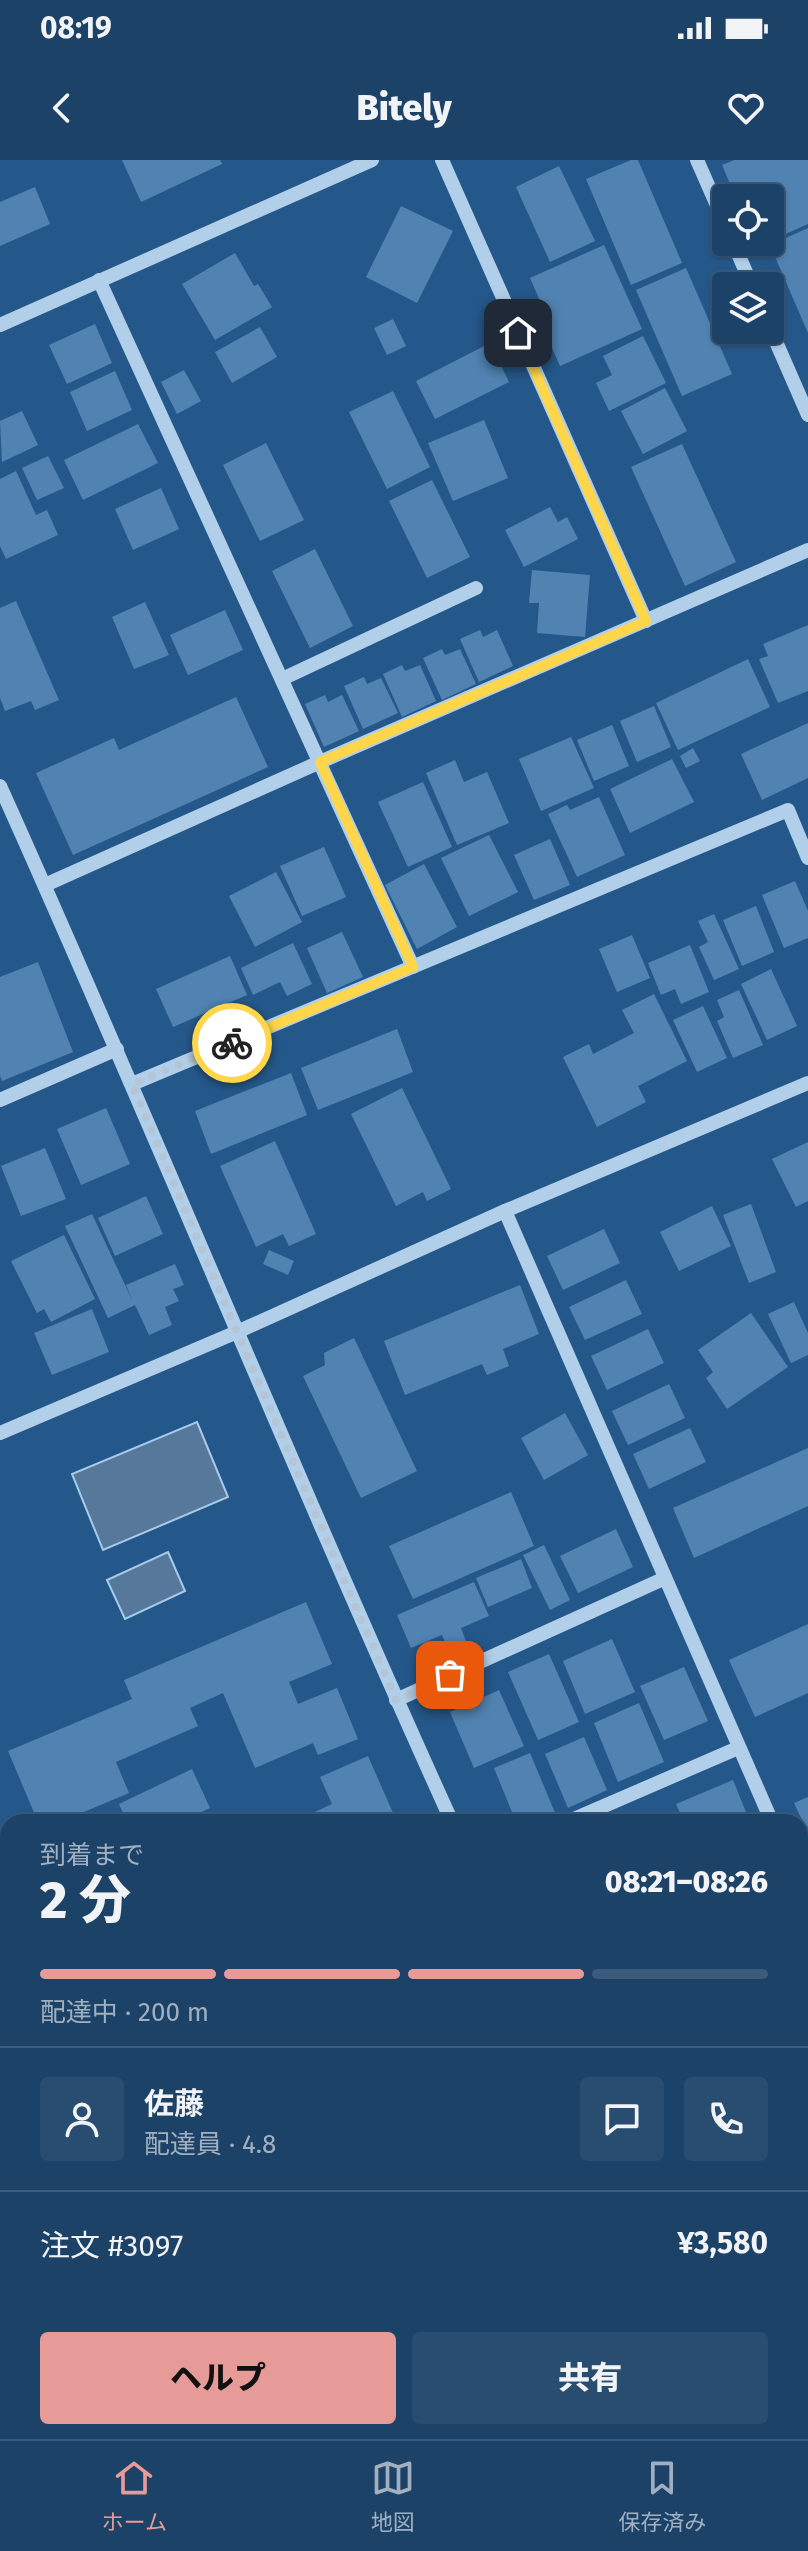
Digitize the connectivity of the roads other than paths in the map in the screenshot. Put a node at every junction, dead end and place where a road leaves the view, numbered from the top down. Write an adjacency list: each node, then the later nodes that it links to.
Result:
1 (372, 160): 5 (street)
2 (442, 160): 11 (street)
3 (697, 160): 4 (street)
4 (712, 194)
5 (99, 280): 6 (street); 12 (street)
6 (0, 325)
7 (777, 344): 8 (street)
8 (808, 415)
9 (808, 550): 11 (street)
10 (476, 588): 12 (street)
11 (646, 621): 13 (street)
12 (282, 679): 13 (street)
13 (320, 762): 16 (street); 17 (street)
14 (0, 786): 16 (street)
15 (808, 858): 17 (street)
16 (45, 885): 18 (street)
17 (413, 967): 20 (street)
18 (117, 1049): 20 (street); 21 (street)
19 (808, 1083): 22 (street)
20 (132, 1084): 23 (street)
21 (0, 1100)
22 (505, 1211): 23 (street); 25 (street)
23 (237, 1332): 24 (street); 26 (street)
24 (0, 1433)
25 (665, 1578): 26 (street); 27 (street)
26 (396, 1700): 28 (street)
27 (738, 1748): 29 (street); 30 (street)
28 (448, 1814)
29 (585, 1814)
30 (768, 1814)

